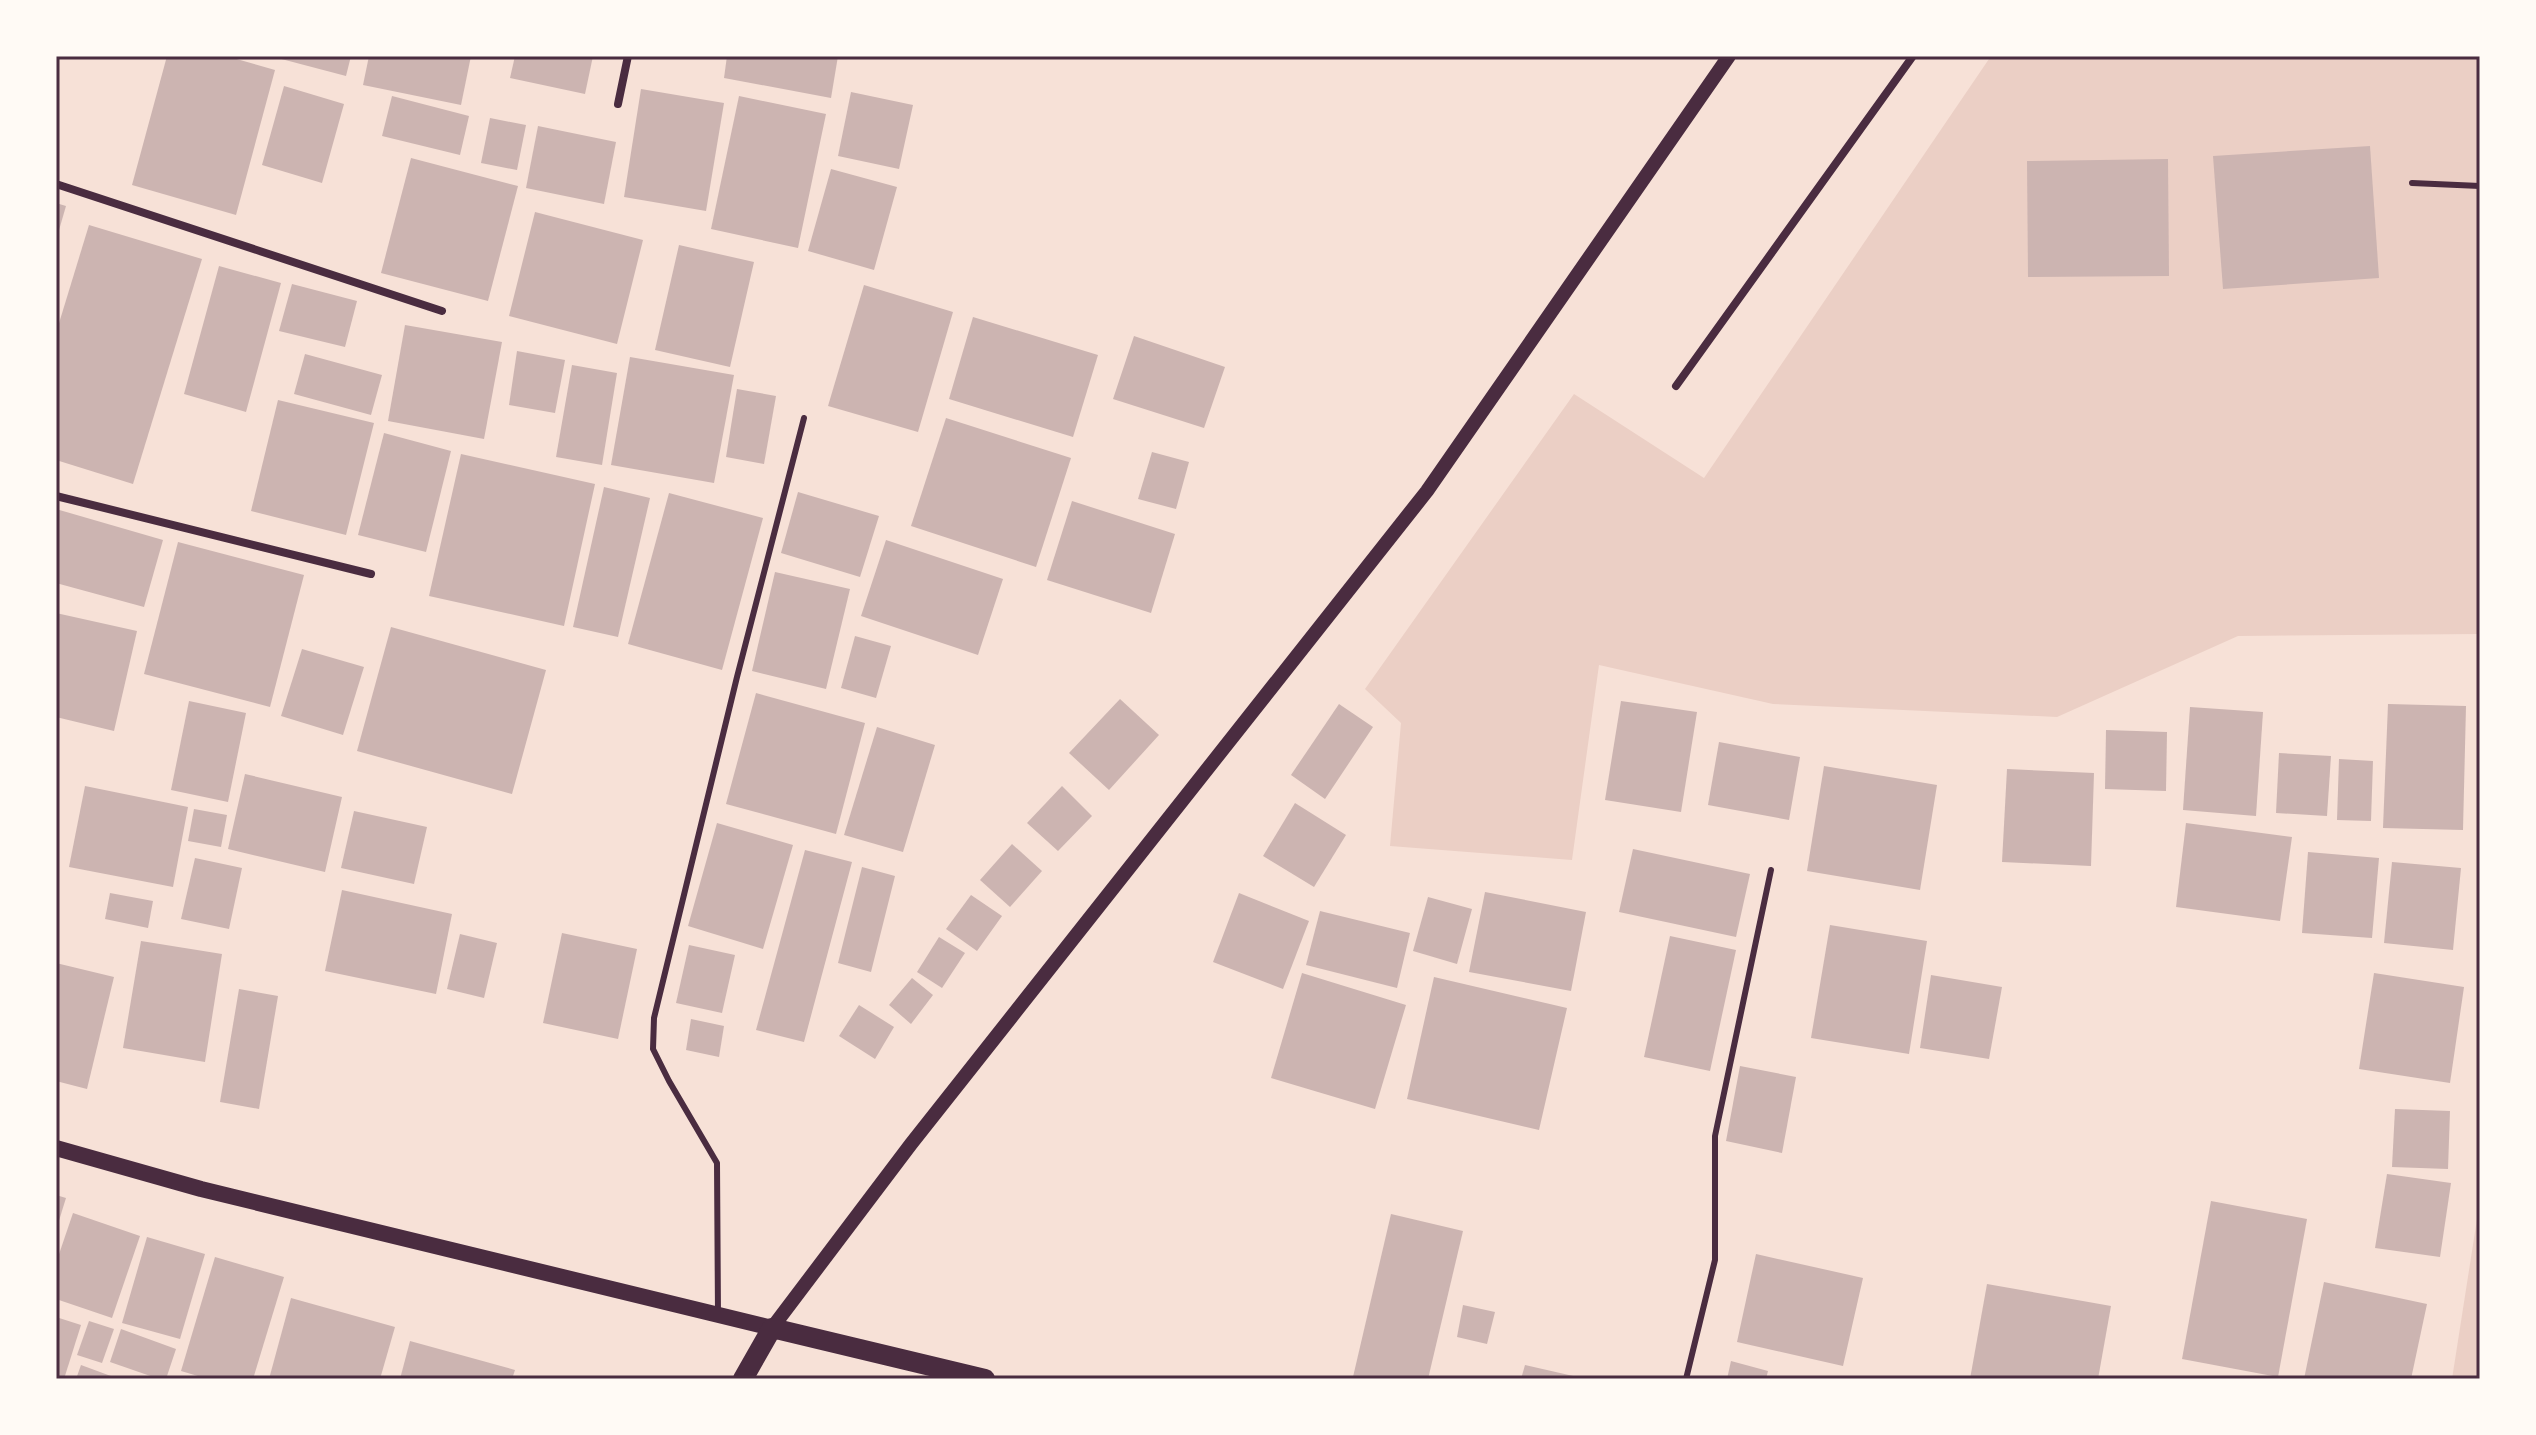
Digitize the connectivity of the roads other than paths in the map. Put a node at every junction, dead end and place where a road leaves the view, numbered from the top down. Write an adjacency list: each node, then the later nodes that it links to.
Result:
1 (628, 56): 4 (street)
2 (1729, 56): 16 (street)
3 (1913, 56): 9 (street)
4 (618, 104)
5 (2412, 183): 7 (lane)
6 (56, 184): 8 (street)
7 (2480, 186)
8 (442, 311)
9 (1676, 386)
10 (804, 418): 15 (lane)
11 (56, 496): 12 (street)
12 (371, 574)
13 (1771, 870): 19 (lane)
14 (56, 1148): 15 (main road)
15 (718, 1315): 16 (main road)
16 (772, 1328): 17 (main road); 18 (main road)
17 (743, 1379)
18 (985, 1379)
19 (1686, 1379)

